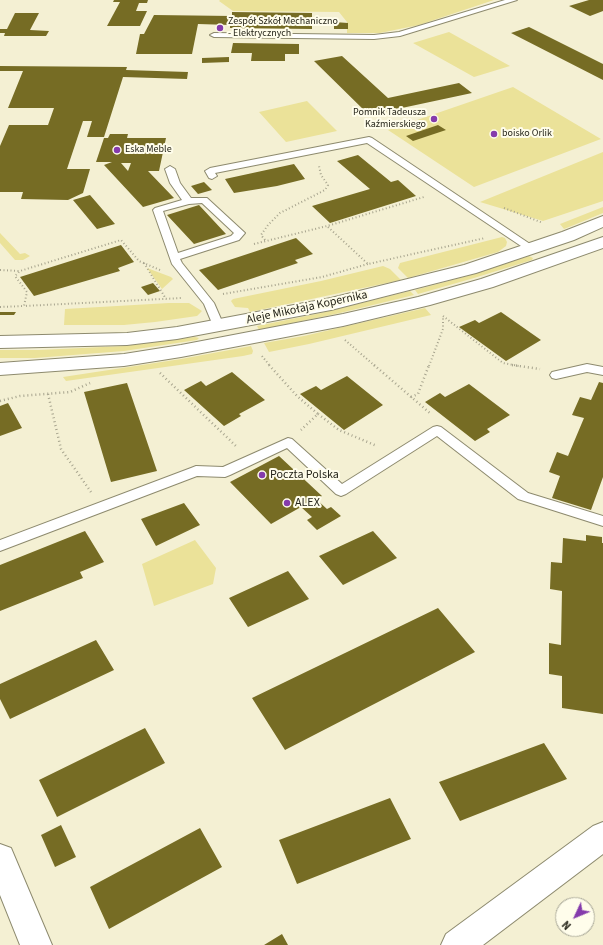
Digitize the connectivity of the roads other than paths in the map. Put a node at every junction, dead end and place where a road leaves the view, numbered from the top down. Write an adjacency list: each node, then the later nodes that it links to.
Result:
1 (513, 0): 2 (lane)
2 (214, 35)
3 (170, 169): 5 (lane)
4 (212, 176): 8 (lane)
5 (188, 201): 9 (lane); 9 (lane)
6 (603, 221): 8 (street, Aleje Mikołaja Kopernika)
7 (603, 242): 10 (street, Aleje Mikołaja Kopernika)
8 (531, 248): 10 (street); 11 (street, Aleje Mikołaja Kopernika)
9 (175, 257): 11 (lane)
10 (548, 262): 13 (street, Aleje Mikołaja Kopernika)
11 (218, 326): 12 (street, Aleje Mikołaja Kopernika)
12 (0, 342)
13 (0, 369)
14 (603, 371): 15 (lane)
15 (556, 375)
16 (603, 521): 17 (lane)
17 (0, 546)
18 (603, 836): 21 (street)
19 (0, 858): 20 (street)
20 (36, 945)
21 (457, 945)

